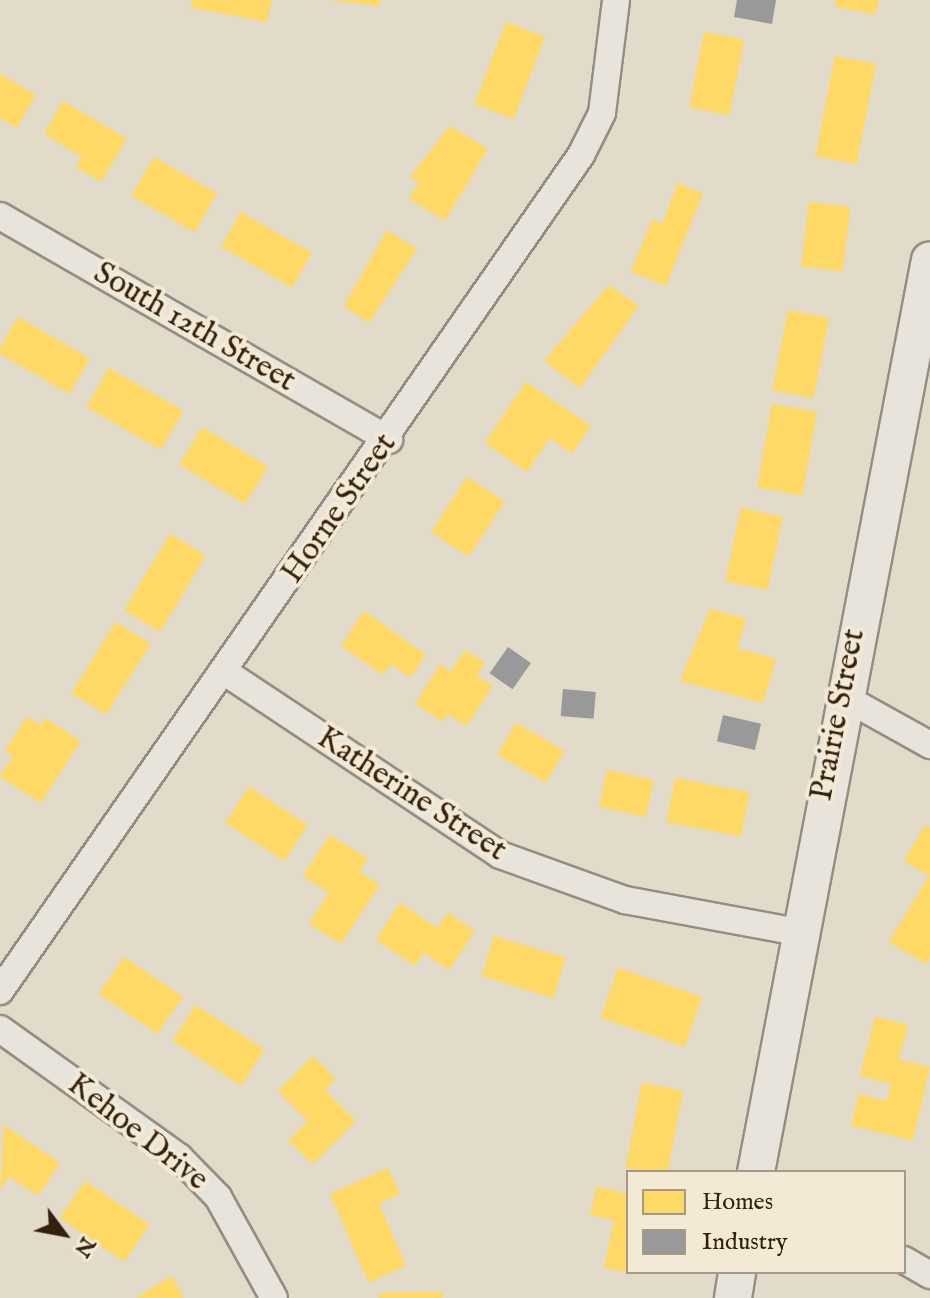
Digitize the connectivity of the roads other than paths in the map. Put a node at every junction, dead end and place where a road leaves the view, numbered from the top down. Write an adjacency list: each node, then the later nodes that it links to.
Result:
1 (616, 0): 4 (street, Horne Street)
2 (0, 216): 4 (street, South 12th Street)
3 (930, 260): 6 (street, Prairie Street)
4 (389, 440): 5 (street, Horne Street)
5 (225, 672): 8 (street, Katherine Street); 9 (street, Horne Street)
6 (842, 696): 7 (street); 8 (street, Prairie Street)
7 (930, 745)
8 (797, 932): 11 (street, Prairie Street)
9 (0, 991)
10 (0, 1029): 15 (street, Kehoe Drive)
11 (756, 1170)
12 (906, 1261): 14 (street)
13 (737, 1274): 16 (street)
14 (930, 1275)
15 (274, 1298)
16 (733, 1298)

